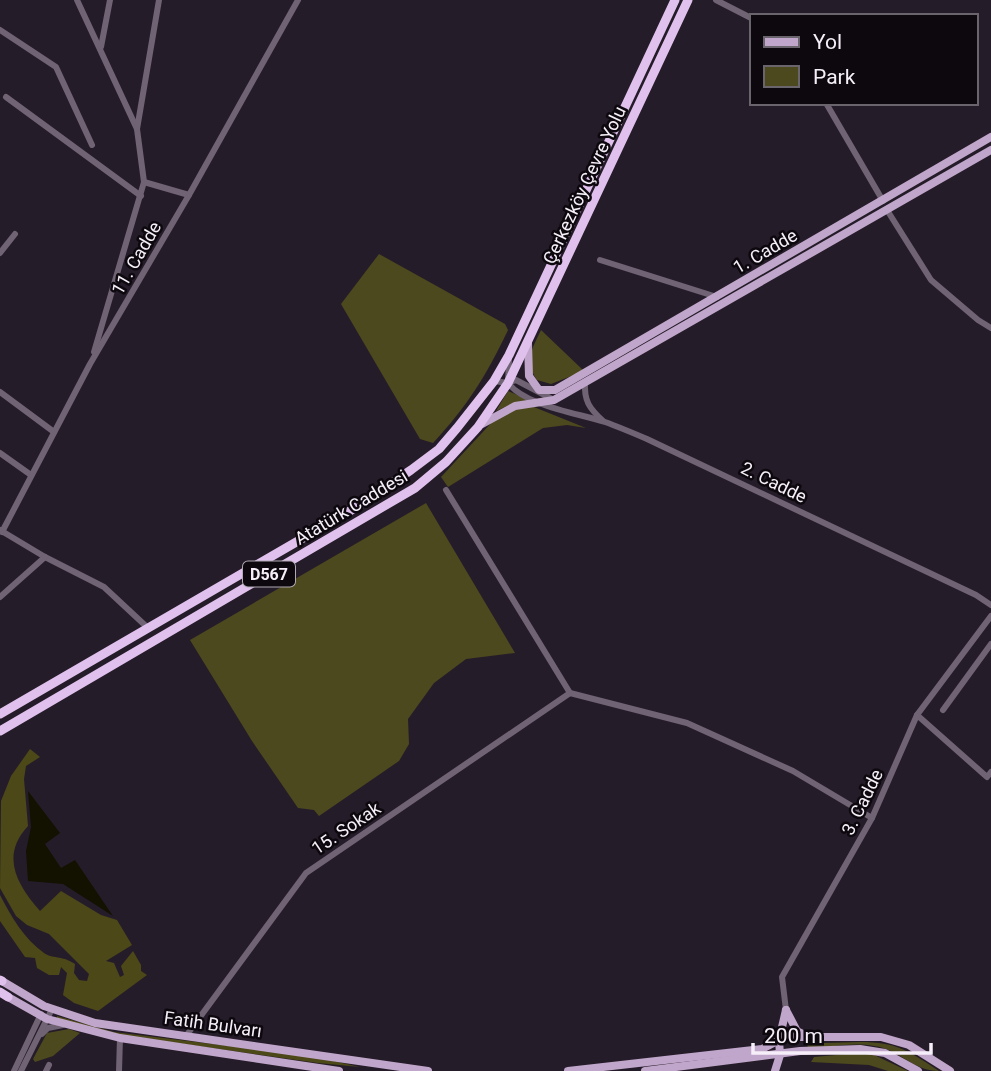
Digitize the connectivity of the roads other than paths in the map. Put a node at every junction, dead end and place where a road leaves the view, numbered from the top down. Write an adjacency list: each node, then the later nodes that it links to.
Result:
1 (77, 0): 10 (street)
2 (110, 0): 10 (street)
3 (159, 0): 13 (street)
4 (298, 0): 18 (street, 11. Cadde)
5 (675, 0): 28 (highway, D567)
6 (688, 0): 27 (highway, Çerkezköy Çevre Yolu / D567)
7 (716, 0): 8 (street)
8 (750, 17)
9 (0, 30): 15 (street)
10 (100, 49): 13 (street)
11 (6, 97): 19 (street)
12 (827, 105): 20 (street)
13 (137, 130): 17 (street)
14 (991, 136): 20 (main road, 1. Cadde)
15 (92, 145)
16 (991, 150): 21 (main road, 1. Cadde)
17 (145, 183): 18 (street); 19 (street)
18 (189, 195): 29 (street, 11. Cadde)
19 (141, 196): 29 (street)
20 (883, 201): 25 (main road, 1. Cadde)
21 (887, 210): 26 (street); 31 (main road, 1. Cadde)
22 (15, 234): 23 (street)
23 (0, 253)
24 (600, 260): 25 (street)
25 (717, 297): 35 (main road, 1. Cadde)
26 (991, 328)
27 (529, 340): 32 (highway, Çerkezköy Çevre Yolu / D567); 33 (main road)
28 (509, 355): 30 (highway, D567); 32 (street)
29 (90, 363): 40 (street, 11. Cadde)
30 (494, 381): 32 (street); 49 (highway, D567)
31 (584, 382): 35 (main road, 1. Cadde); 38 (street)
32 (508, 383): 33 (street); 36 (street, 2. Cadde); 39 (highway, Atatürk Caddesi / D567)
33 (539, 390): 35 (main road)
34 (0, 392): 40 (street)
35 (554, 395): 36 (main road); 37 (street)
36 (538, 401): 37 (street, 2. Cadde); 39 (main road)
37 (561, 410): 38 (street, 2. Cadde)
38 (604, 422): 47 (street, 2. Cadde)
39 (478, 427): 55 (highway, Atatürk Caddesi / D567)
40 (54, 432): 42 (street, 11. Cadde)
41 (0, 453): 42 (street)
42 (31, 475): 44 (street, 11. Cadde)
43 (446, 489): 51 (street)
44 (1, 531): 45 (street)
45 (45, 557): 46 (street); 49 (street)
46 (0, 597)
47 (991, 605)
48 (991, 616): 54 (street, 3. Cadde)
49 (148, 628): 53 (highway, D567)
50 (991, 644): 52 (street)
51 (570, 693): 57 (street); 64 (street, 15. Sokak)
52 (943, 710)
53 (0, 714)
54 (917, 715): 56 (street); 57 (street, 3. Cadde)
55 (0, 731)
56 (991, 772)
57 (872, 818): 61 (street, 3. Cadde)
58 (1, 980): 60 (main road, Fatih Bulvarı)
59 (3, 994): 62 (main road, Fatih Bulvarı)
60 (48, 1007): 62 (street); 64 (main road, Fatih Bulvarı)
61 (786, 1010): 67 (main road); 69 (main road)
62 (44, 1017): 63 (main road, Fatih Bulvarı); 68 (street); 73 (street)
63 (66, 1025): 66 (main road, Fatih Bulvarı); 68 (street)
64 (186, 1036): 77 (main road, Fatih Bulvarı)
65 (799, 1037): 67 (main road); 69 (main road); 70 (main road)
66 (120, 1038): 75 (street); 76 (main road, Fatih Bulvarı)
67 (810, 1038): 82 (main road)
68 (36, 1040): 74 (street)
69 (779, 1040): 71 (main road); 78 (main road)
70 (800, 1052): 71 (main road); 81 (main road)
71 (780, 1055): 72 (main road); 80 (main road)
72 (761, 1058): 79 (main road); 80 (main road)
73 (13, 1071)
74 (21, 1071)
75 (119, 1071)
76 (339, 1071)
77 (428, 1071)
78 (568, 1071)
79 (645, 1071)
80 (774, 1071)
81 (918, 1071)
82 (950, 1071)

